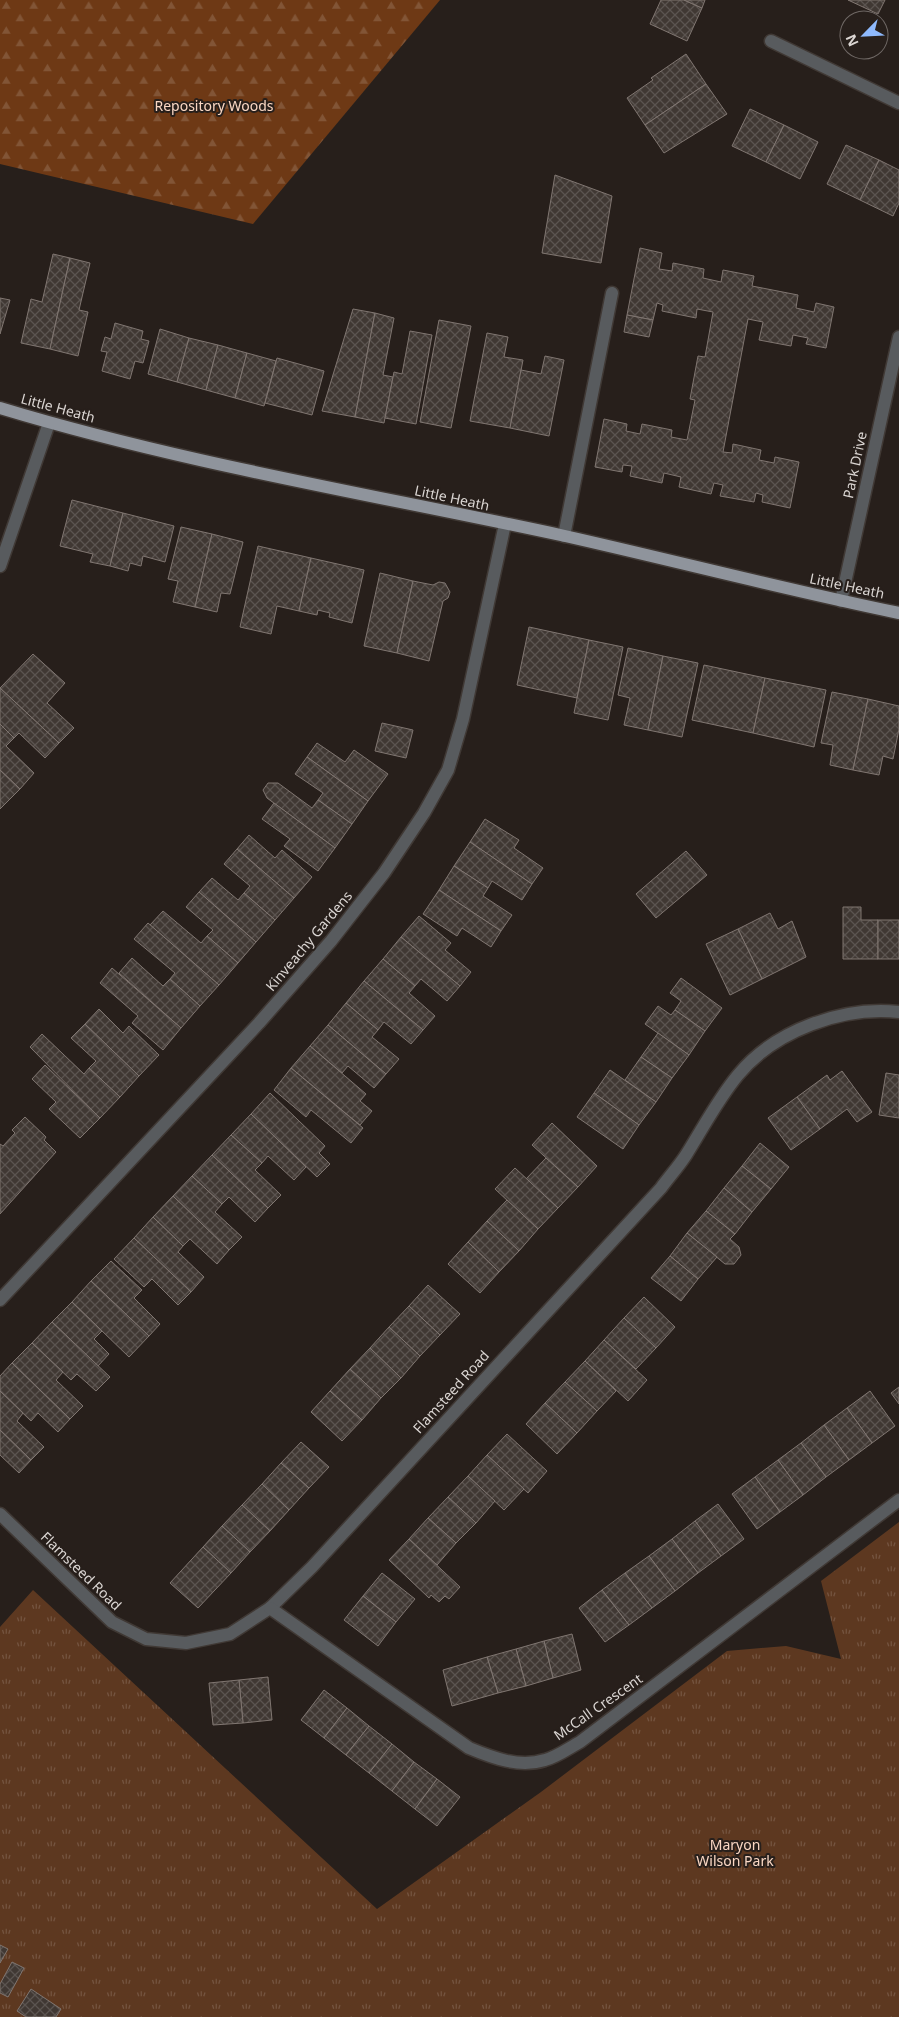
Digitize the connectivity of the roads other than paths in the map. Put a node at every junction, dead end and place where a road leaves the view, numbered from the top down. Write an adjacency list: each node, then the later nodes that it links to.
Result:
1 (771, 41): 2 (street)
2 (899, 103)
3 (612, 293): 8 (street)
4 (899, 337): 10 (street, Park Drive)
5 (0, 408): 6 (main road, Little Heath)
6 (49, 423): 7 (main road, Little Heath); 9 (street)
7 (505, 524): 8 (main road, Little Heath); 13 (street, Kinveachy Gardens)
8 (564, 536): 10 (main road, Little Heath)
9 (0, 566)
10 (841, 601): 11 (main road, Little Heath)
11 (899, 613)
12 (899, 1012): 16 (street, Flamsteed Road)
13 (0, 1300)
14 (899, 1500): 16 (street, McCall Crescent)
15 (0, 1514): 16 (street, Flamsteed Road)
16 (270, 1608)

